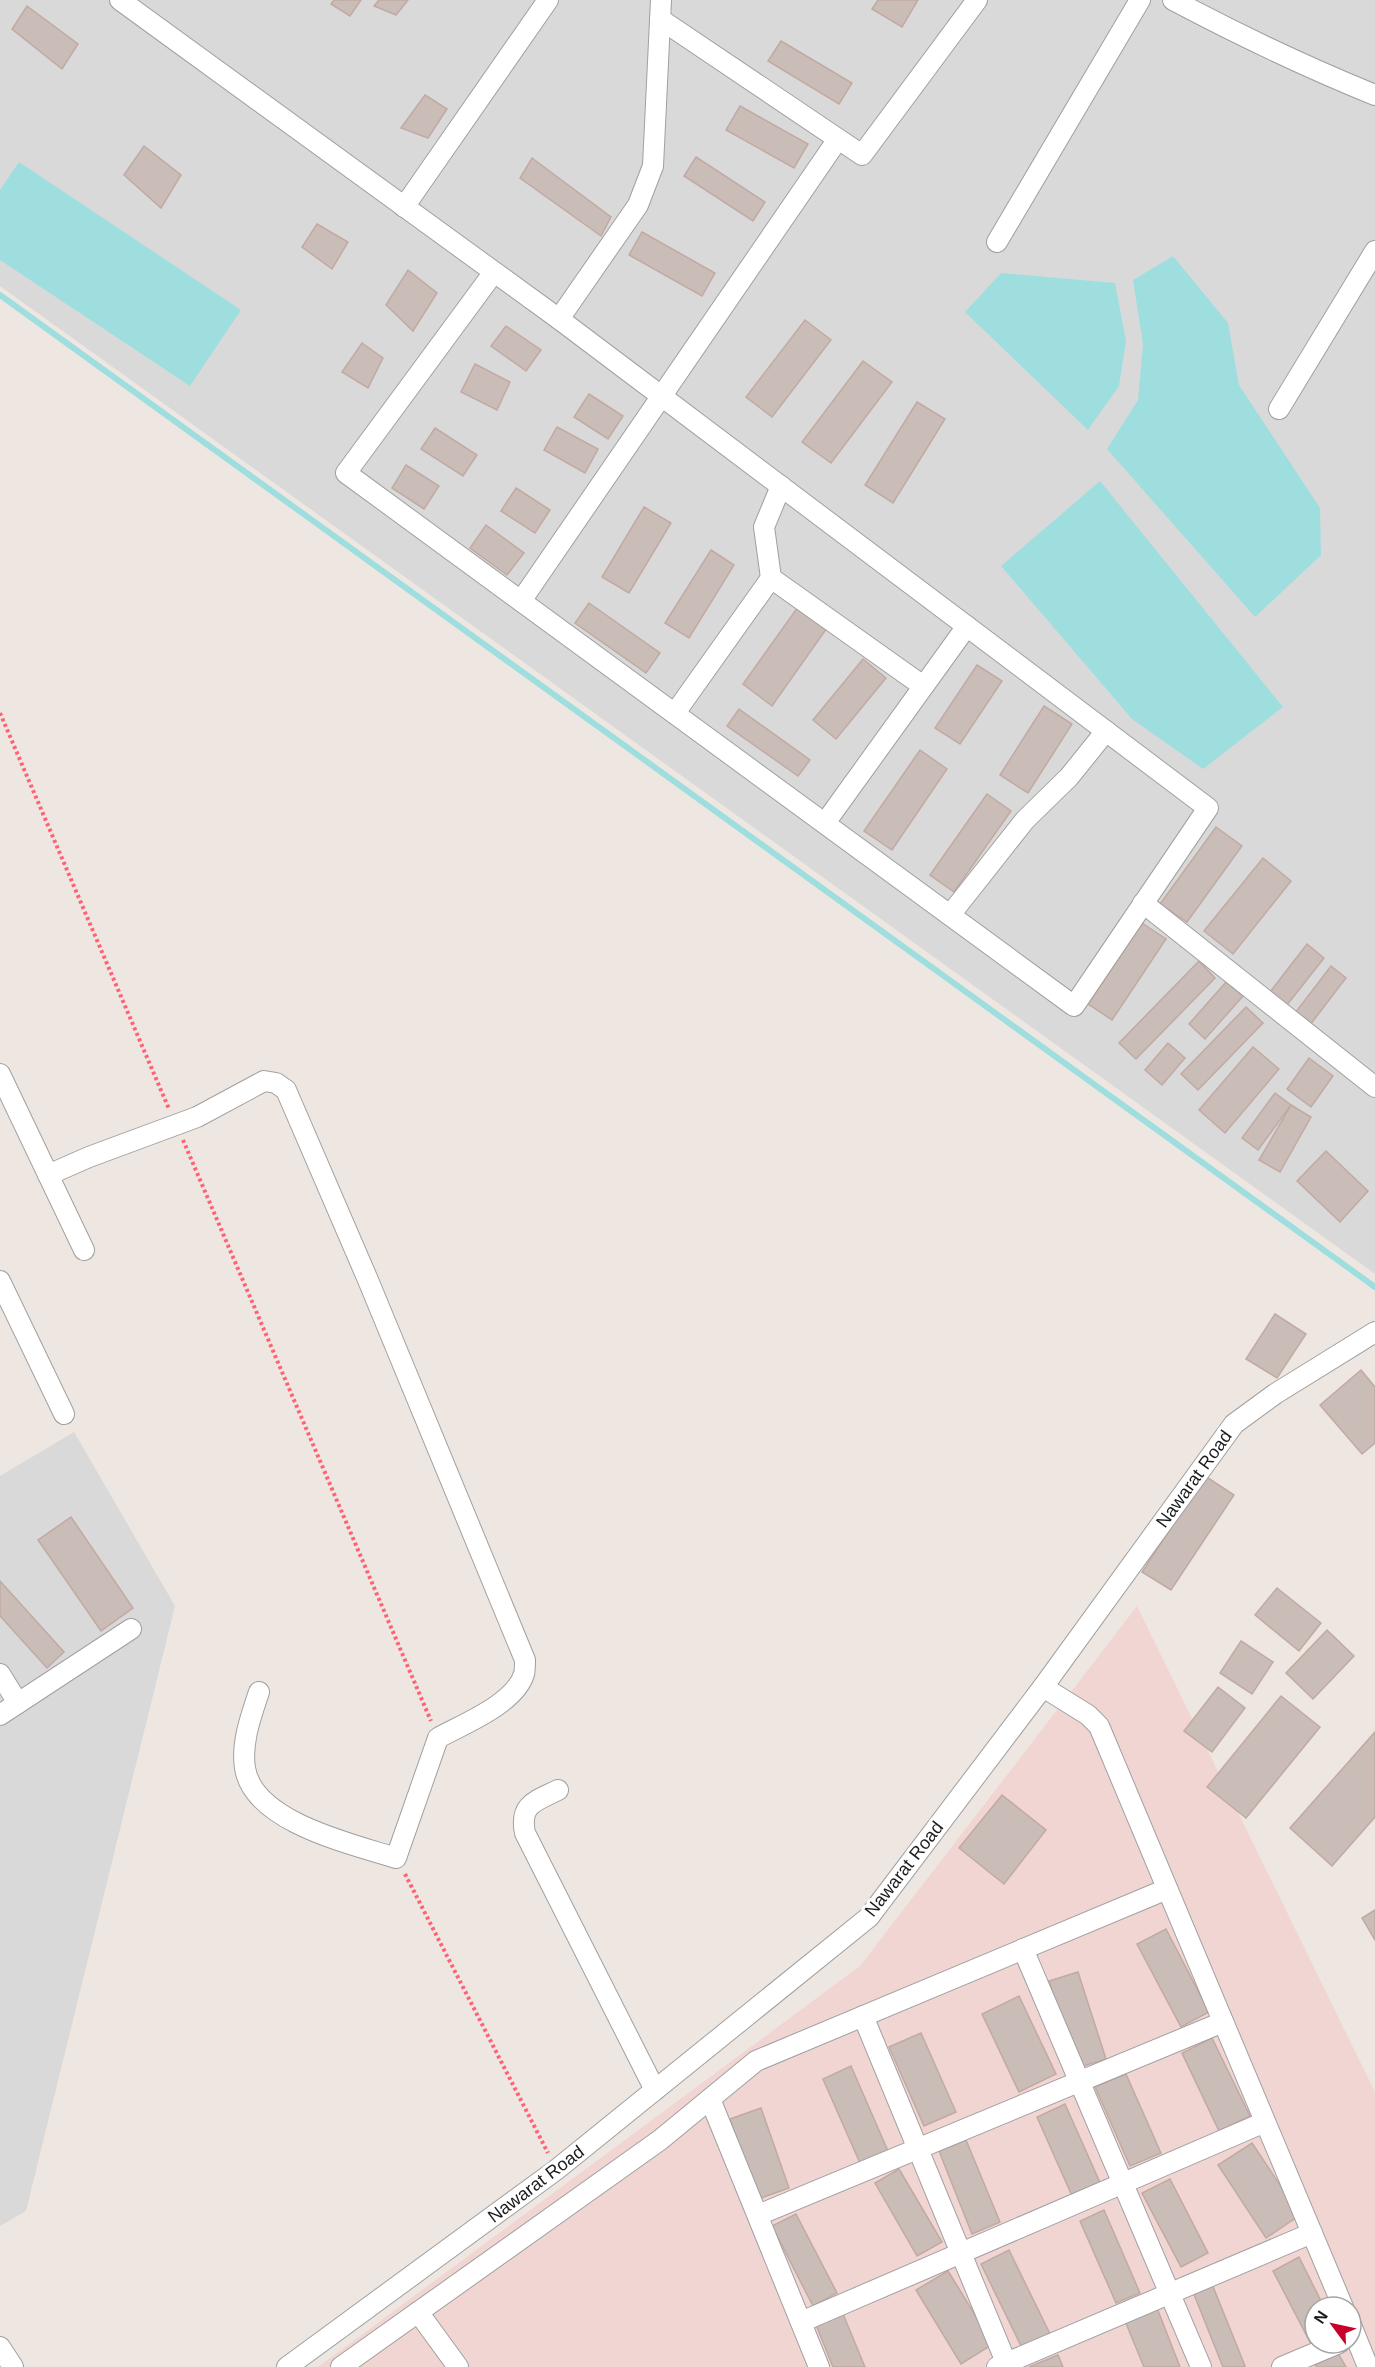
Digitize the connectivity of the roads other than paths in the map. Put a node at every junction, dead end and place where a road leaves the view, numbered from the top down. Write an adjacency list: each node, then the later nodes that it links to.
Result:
1 (548, 0): 9 (street)
2 (977, 0): 8 (street)
3 (1140, 0): 10 (street)
4 (1173, 0): 7 (street)
5 (130, 3): 9 (street)
6 (660, 9): 8 (street); 13 (street)
7 (1375, 95)
8 (838, 139): 14 (street)
9 (404, 207): 12 (street)
10 (997, 242)
11 (1375, 251): 15 (street)
12 (494, 272): 13 (street); 18 (street)
13 (559, 319): 14 (street)
14 (660, 395): 16 (street); 18 (street)
15 (1279, 409)
16 (781, 486): 17 (street); 19 (street)
17 (771, 578): 20 (street); 21 (street)
18 (521, 601): 21 (street)
19 (967, 626): 20 (street); 22 (street)
20 (923, 686): 23 (street)
21 (675, 713): 23 (street)
22 (1106, 731): 24 (street); 25 (street)
23 (825, 823): 25 (street)
24 (1143, 903): 25 (street); 27 (street)
25 (950, 915)
26 (0, 1074): 28 (street)
27 (1375, 1087)
28 (48, 1175): 29 (street); 37 (street)
29 (84, 1250)
30 (0, 1281): 31 (street)
31 (7, 1319): 33 (street)
32 (1375, 1332): 36 (street, Nawarat Road)
33 (64, 1414)
34 (131, 1629): 38 (street)
35 (0, 1674): 38 (street)
36 (1043, 1687): 41 (street); 46 (street, Nawarat Road)
37 (259, 1692)
38 (18, 1703): 39 (street)
39 (0, 1714)
40 (558, 1790): 46 (street)
41 (1167, 1889): 42 (street); 44 (street)
42 (1023, 1949): 43 (street); 45 (street)
43 (863, 2016): 47 (street); 49 (street)
44 (1223, 2022): 45 (street); 48 (street)
45 (1079, 2082): 49 (street); 50 (street)
46 (655, 2090): 62 (street, Nawarat Road)
47 (710, 2099): 51 (street); 56 (street)
48 (1265, 2122): 50 (street); 52 (street)
49 (918, 2149): 51 (street); 53 (street)
50 (1123, 2184): 53 (street); 54 (street)
51 (758, 2215): 57 (street)
52 (1312, 2232): 54 (street); 55 (street)
53 (961, 2253): 57 (street); 60 (street)
54 (1169, 2293): 60 (street); 66 (street)
55 (1338, 2295)
56 (418, 2312): 63 (street); 64 (street)
57 (801, 2322): 65 (street)
58 (0, 2347): 61 (street)
59 (1308, 2355): 67 (street)
60 (1004, 2366)
61 (13, 2367)
62 (287, 2367)
63 (341, 2367)
64 (458, 2367)
65 (819, 2367)
66 (1201, 2367)
67 (1282, 2367)

